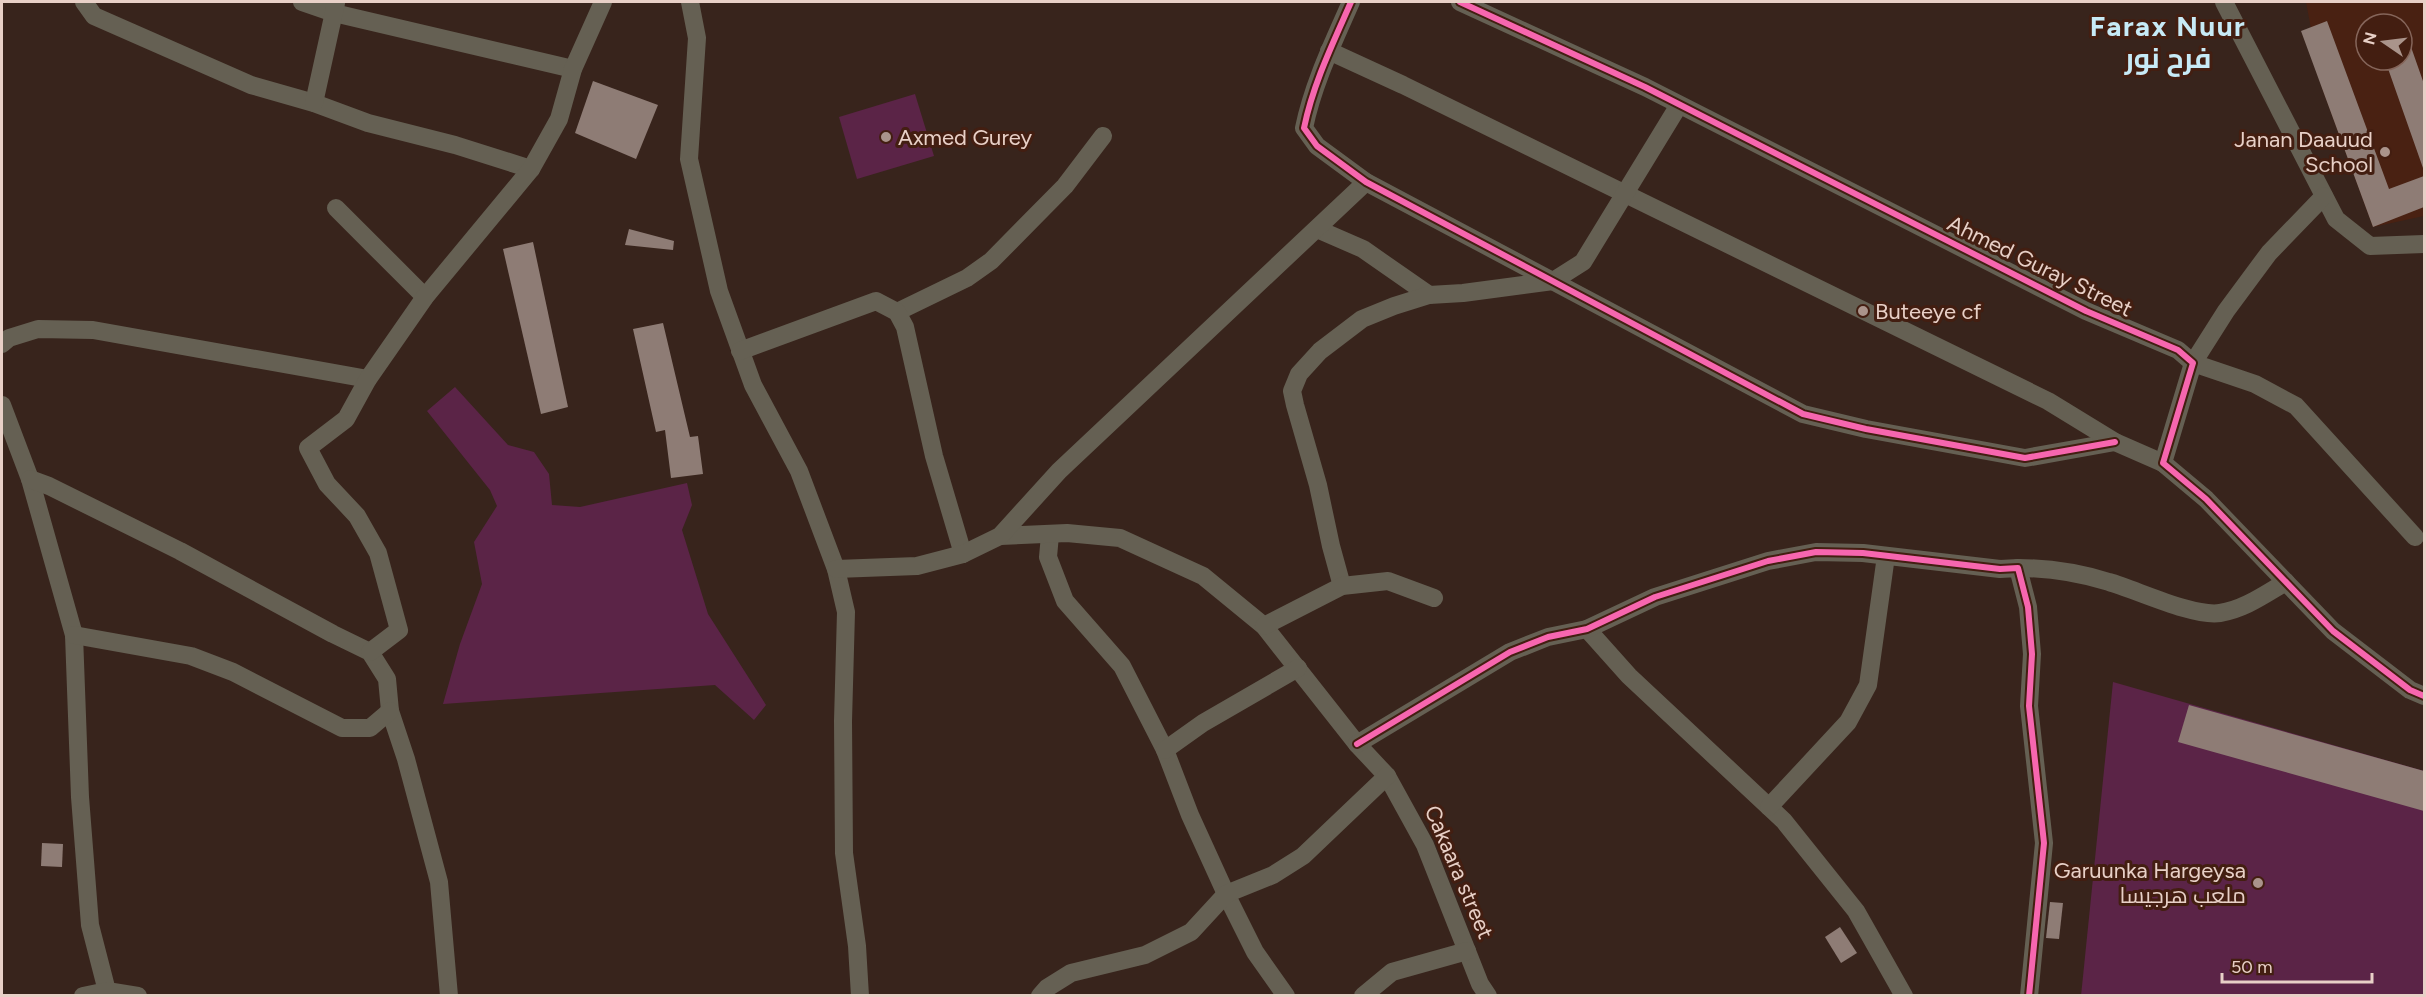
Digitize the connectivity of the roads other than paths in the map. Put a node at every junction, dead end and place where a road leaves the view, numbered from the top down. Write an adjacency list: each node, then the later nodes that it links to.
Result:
1 (84, 2): 11 (street)
2 (302, 2): 8 (street)
3 (603, 2): 10 (street)
4 (690, 2): 26 (street)
5 (1351, 2): 9 (street)
6 (1460, 2): 12 (street, Ahmed Guray Street)
7 (2224, 2): 17 (street)
8 (335, 7): 10 (street); 11 (street)
9 (1329, 51): 15 (street); 16 (street)
10 (573, 69): 14 (street)
11 (314, 103): 14 (street)
12 (1679, 105): 16 (street); 27 (street, Ahmed Guray Street)
13 (1103, 136): 24 (street)
14 (531, 170): 23 (street)
15 (1366, 182): 19 (street); 21 (street)
16 (1626, 194): 21 (street); 30 (street)
17 (2324, 196): 20 (street); 27 (street)
18 (336, 208): 23 (street)
19 (1317, 229): 22 (street); 34 (street)
20 (2424, 244)
21 (1553, 281): 22 (street); 30 (street)
22 (1429, 295): 41 (street)
23 (425, 297): 28 (street)
24 (897, 312): 26 (street); 36 (street)
25 (2, 344): 28 (street)
26 (740, 351): 39 (street)
27 (2193, 363): 31 (street); 35 (street, Ahmed Guray Street)
28 (368, 379): 46 (street)
29 (2, 405): 32 (street)
30 (2115, 442): 31 (street)
31 (2163, 463): 40 (street)
32 (30, 479): 45 (street); 46 (street)
33 (1050, 535): 34 (street, Cakaara street); 43 (street, Cakaara street); 51 (street)
34 (1000, 536): 36 (street)
35 (2415, 537)
36 (963, 554): 39 (street)
37 (1886, 556): 38 (street); 44 (street); 53 (street)
38 (2018, 568): 40 (street); 66 (street)
39 (836, 569): 60 (street)
40 (2286, 582): 48 (street)
41 (1342, 586): 42 (street); 43 (street)
42 (1434, 598)
43 (1264, 626): 47 (street, Cakaara street)
44 (1587, 629): 50 (street); 53 (street)
45 (74, 635): 49 (street); 56 (street)
46 (370, 652): 49 (street)
47 (1298, 669): 50 (street, Cakaara street); 51 (street)
48 (2424, 696)
49 (390, 711): 59 (street)
50 (1357, 744): 52 (street, Cakaara street)
51 (1165, 750): 54 (street)
52 (1387, 776): 54 (street); 55 (street, Cakaara street)
53 (1769, 807): 65 (street)
54 (1226, 894): 61 (street); 62 (street)
55 (1467, 951): 63 (street); 64 (street, Cakaara street)
56 (107, 991): 57 (street); 58 (street)
57 (83, 996)
58 (138, 996)
59 (449, 996)
60 (860, 996)
61 (1040, 996)
62 (1286, 996)
63 (1363, 996)
64 (1488, 996)
65 (1904, 996)
66 (2029, 996)

